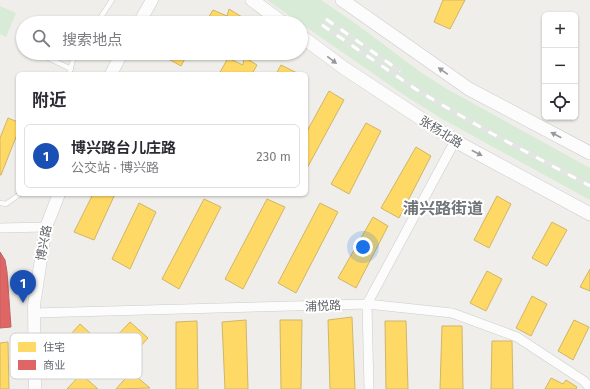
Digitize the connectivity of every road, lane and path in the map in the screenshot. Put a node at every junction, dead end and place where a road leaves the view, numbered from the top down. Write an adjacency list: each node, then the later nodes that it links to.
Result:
1 (112, 0): 5 (lane)
2 (152, 0): 6 (street)
3 (252, 0): 7 (main road)
4 (342, 0): 16 (main road, one-way to 4)
5 (102, 16)
6 (143, 16)
7 (274, 16)
8 (308, 41): 15 (main road, 张杨北路, one-way to 15)
9 (52, 60): 12 (lane)
10 (73, 60): 12 (lane)
11 (118, 60): 14 (street)
12 (71, 69): 13 (lane)
13 (70, 72)
14 (112, 72)
15 (455, 141): 20 (main road, 张杨北路, one-way to 20); 23 (street)
16 (590, 153)
17 (17, 196): 19 (lane)
18 (58, 196): 21 (street, 博兴路)
19 (0, 203)
20 (590, 214)
21 (46, 227): 22 (street); 24 (street, 博兴路)
22 (0, 228)
23 (367, 304): 24 (street, 浦悦路); 26 (street, 浦悦路); 27 (street)
24 (35, 313): 25 (street, 博兴路)
25 (35, 333)
26 (590, 388)
27 (369, 389)

